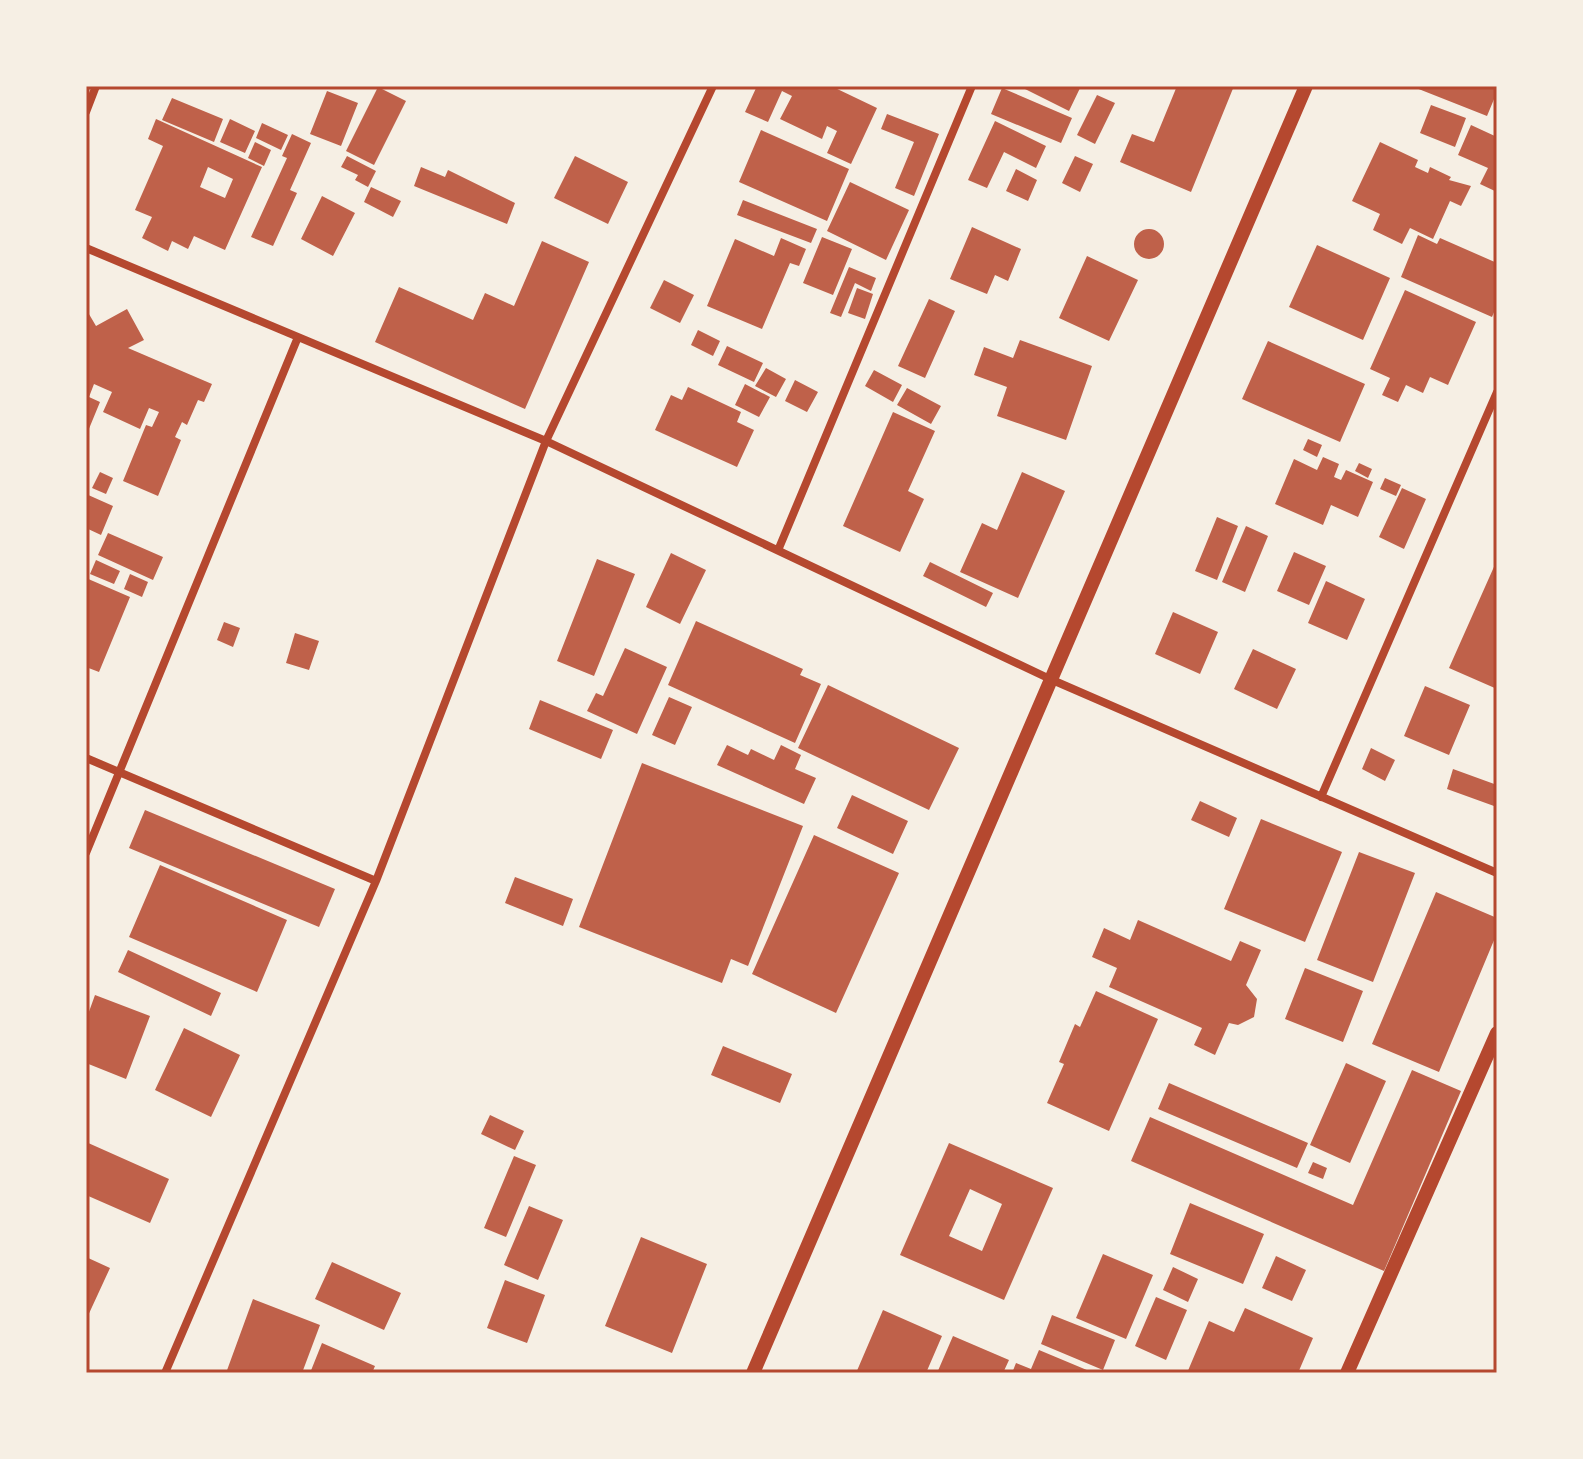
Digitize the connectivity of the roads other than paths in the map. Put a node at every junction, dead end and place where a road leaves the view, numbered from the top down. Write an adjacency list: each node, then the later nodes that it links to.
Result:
1 (96, 86): 5 (street)
2 (713, 86): 9 (street)
3 (972, 86): 10 (street)
4 (1306, 86): 11 (street)
5 (86, 112)
6 (86, 248): 7 (street)
7 (298, 337): 9 (street); 13 (street)
8 (1497, 392): 14 (street)
9 (546, 441): 10 (street); 17 (street)
10 (779, 548): 11 (street)
11 (1050, 679): 14 (street); 20 (street)
12 (86, 758): 13 (street)
13 (120, 772): 15 (street); 17 (street)
14 (1321, 797): 16 (street)
15 (86, 853)
16 (1497, 873)
17 (376, 881): 19 (street)
18 (1497, 1033): 21 (street)
19 (165, 1373)
20 (753, 1373)
21 (1347, 1373)

